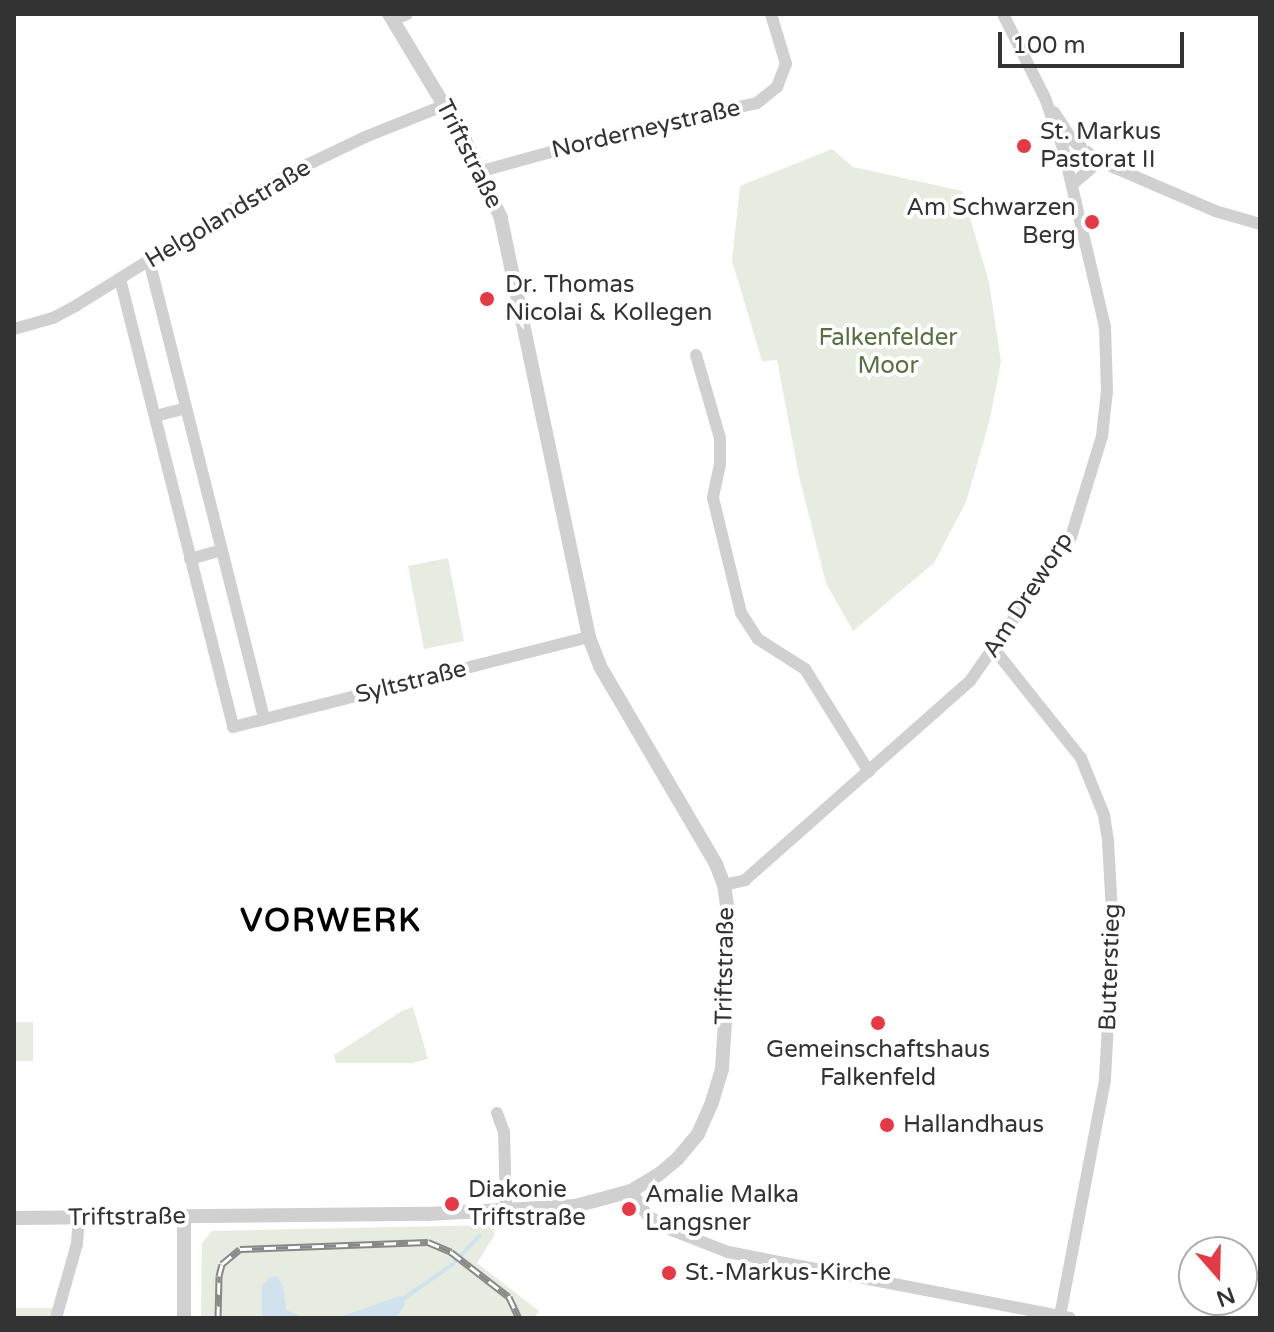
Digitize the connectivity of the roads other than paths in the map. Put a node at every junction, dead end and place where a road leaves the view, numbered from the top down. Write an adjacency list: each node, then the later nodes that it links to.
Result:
1 (771, 14): 7 (street, Norderneystraße)
2 (1003, 14): 4 (street, Am Dreworp)
3 (396, 16): 5 (street, Triftstraße)
4 (1045, 98): 6 (street); 8 (street, Am Dreworp)
5 (445, 105): 7 (street, Triftstraße); 10 (street, Helgolandstraße)
6 (1099, 161): 8 (street); 9 (street)
7 (482, 171): 18 (street, Triftstraße)
8 (1073, 184): 19 (street, Am Dreworp)
9 (1260, 224)
10 (149, 260): 11 (street, Helgolandstraße); 14 (street)
11 (120, 279): 12 (street, Helgolandstraße); 15 (street)
12 (14, 329)
13 (696, 355): 21 (street)
14 (186, 408): 15 (street); 16 (street)
15 (155, 416): 17 (street)
16 (222, 550): 17 (street); 20 (street)
17 (190, 559): 20 (street, Syltstraße)
18 (589, 637): 20 (street, Syltstraße); 22 (street, Triftstraße)
19 (994, 649): 21 (street, Am Dreworp); 30 (street, Butterstieg)
20 (264, 719)
21 (869, 772): 22 (street, Am Dreworp)
22 (724, 885): 24 (street, Triftstraße)
23 (497, 1113): 25 (street)
24 (631, 1191): 25 (street, Triftstraße); 30 (street)
25 (506, 1211): 26 (street, Triftstraße)
26 (184, 1217): 28 (street, Triftstraße); 31 (street)
27 (14, 1218): 28 (street, Triftstraße)
28 (79, 1218): 29 (street)
29 (56, 1313)
30 (1065, 1317)
31 (184, 1318)

